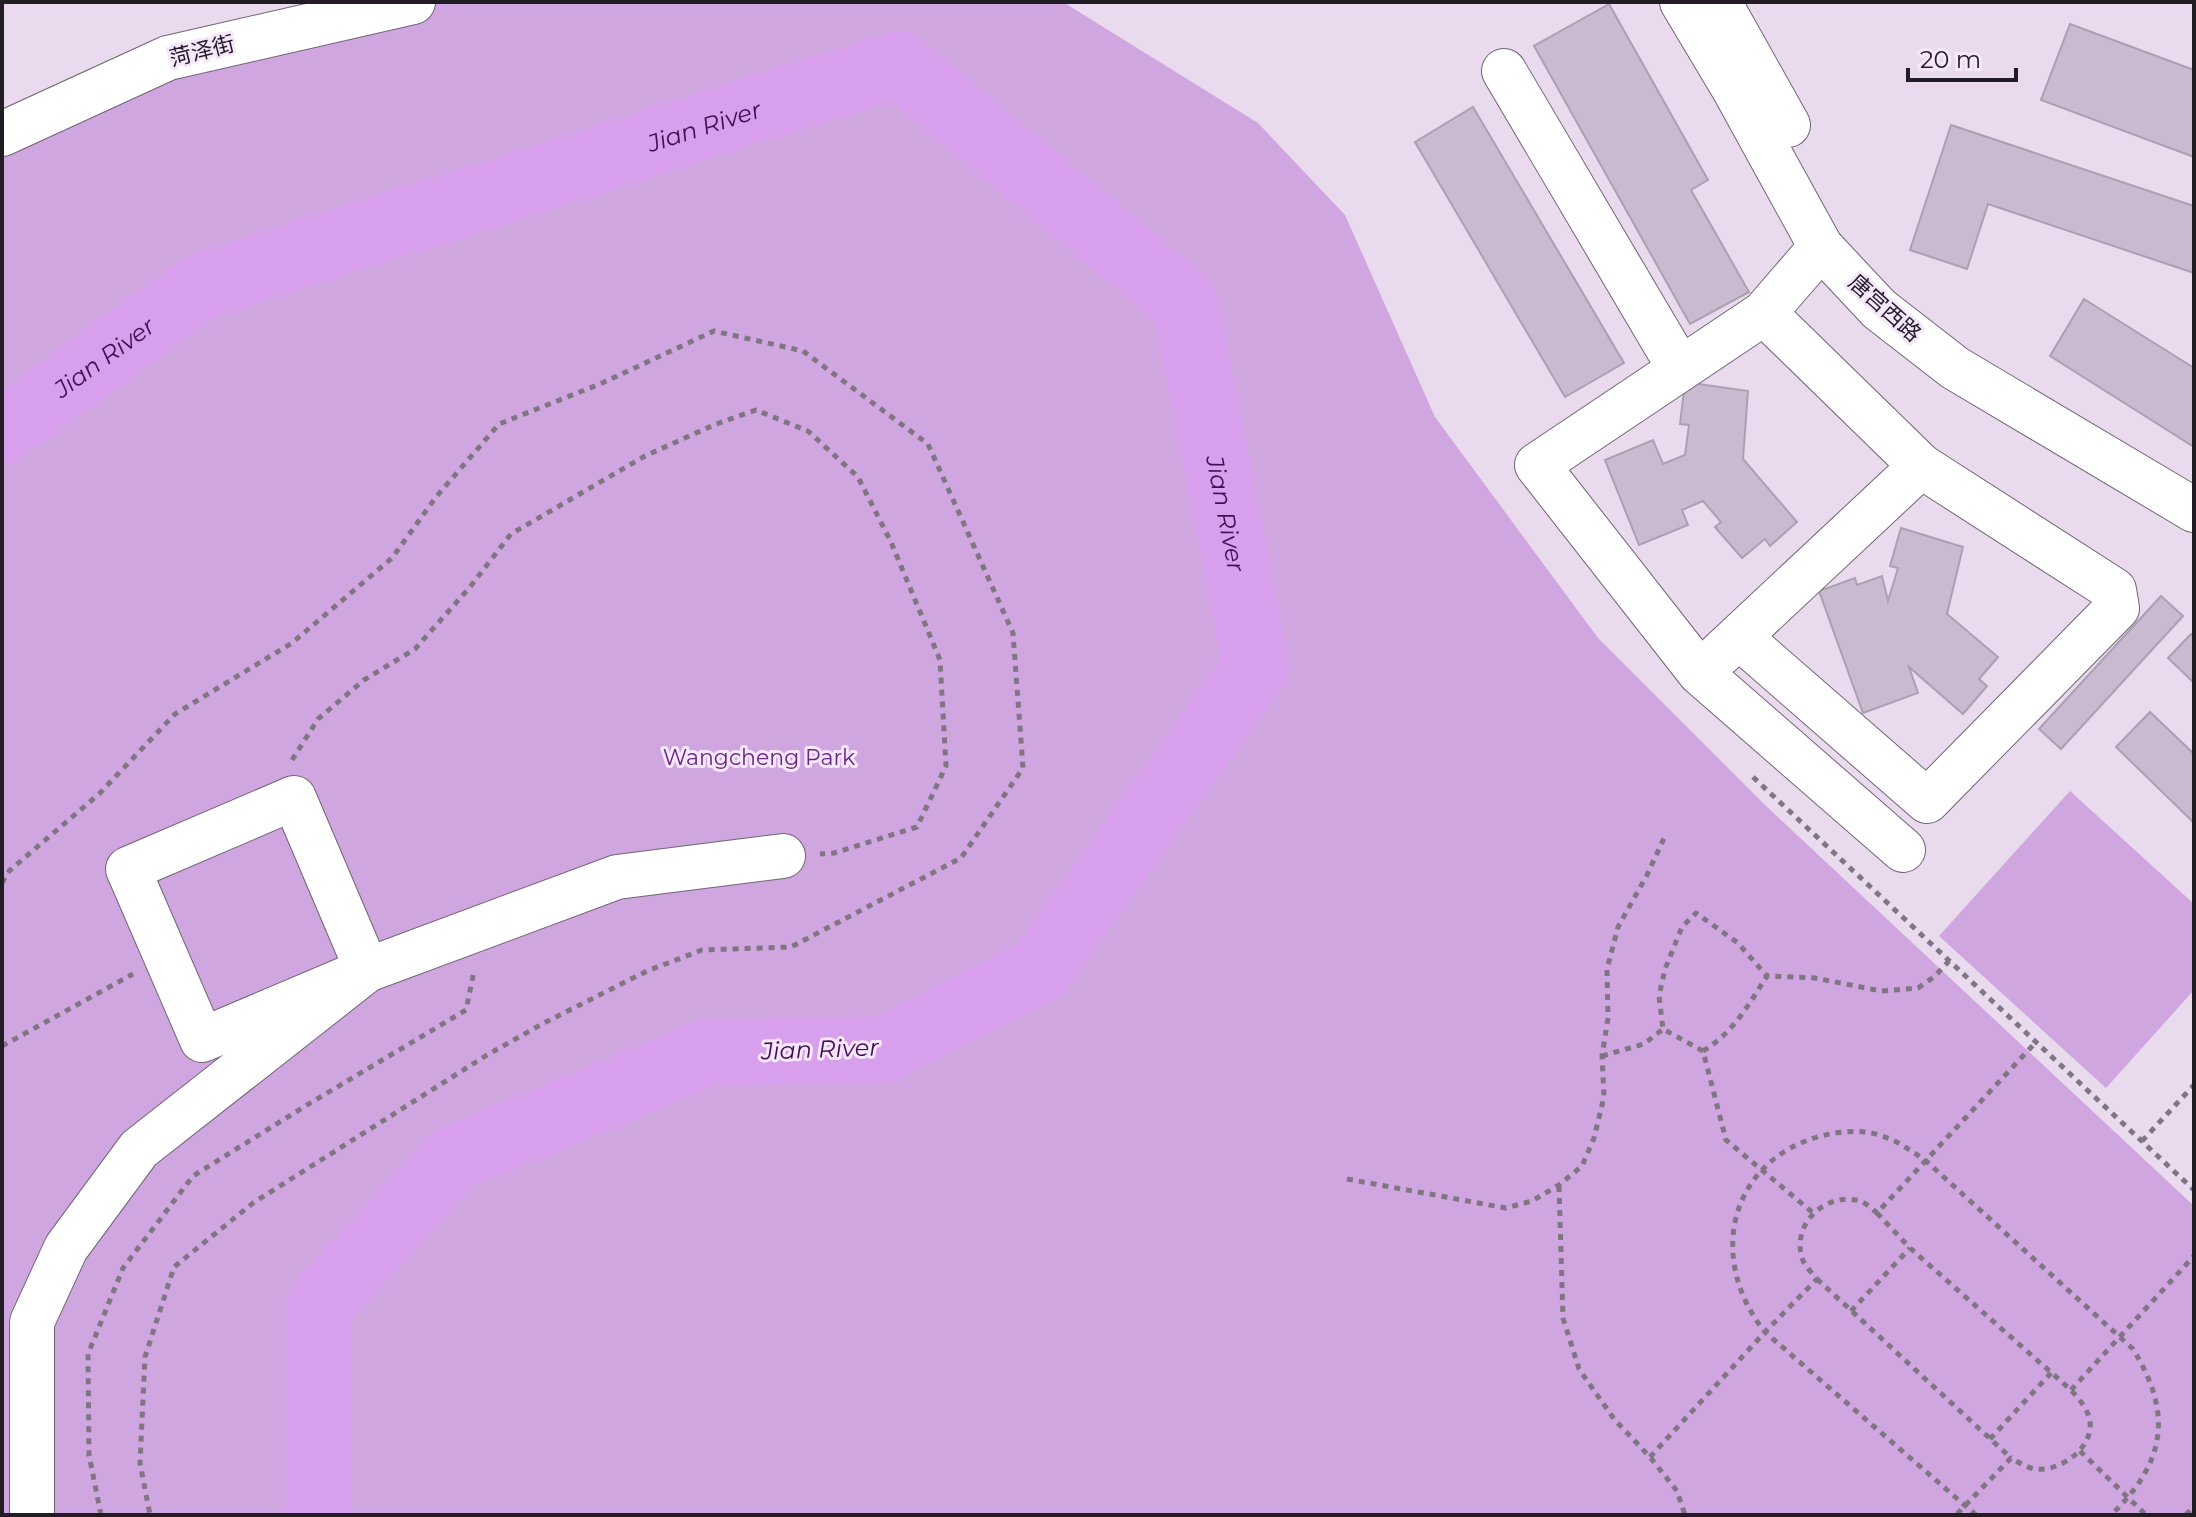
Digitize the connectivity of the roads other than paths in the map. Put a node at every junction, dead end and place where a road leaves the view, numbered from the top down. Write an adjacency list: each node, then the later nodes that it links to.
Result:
1 (413, 2): 5 (street, 菏泽街)
2 (1682, 2): 6 (street, 唐宫西路)
3 (1719, 2): 10 (street, 唐宫西路)
4 (1504, 71): 8 (street)
5 (2, 134)
6 (1821, 247): 7 (street); 11 (street, 唐宫西路)
7 (1764, 313): 8 (street); 9 (street)
8 (1680, 369): 13 (street)
9 (1921, 466): 12 (street); 12 (street)
10 (2194, 481)
11 (2194, 510)
12 (1739, 637): 13 (street)
13 (1700, 673): 14 (street)
14 (1903, 850)
15 (783, 856): 16 (street)
16 (367, 970): 16 (street); 17 (street)
17 (32, 1515)

